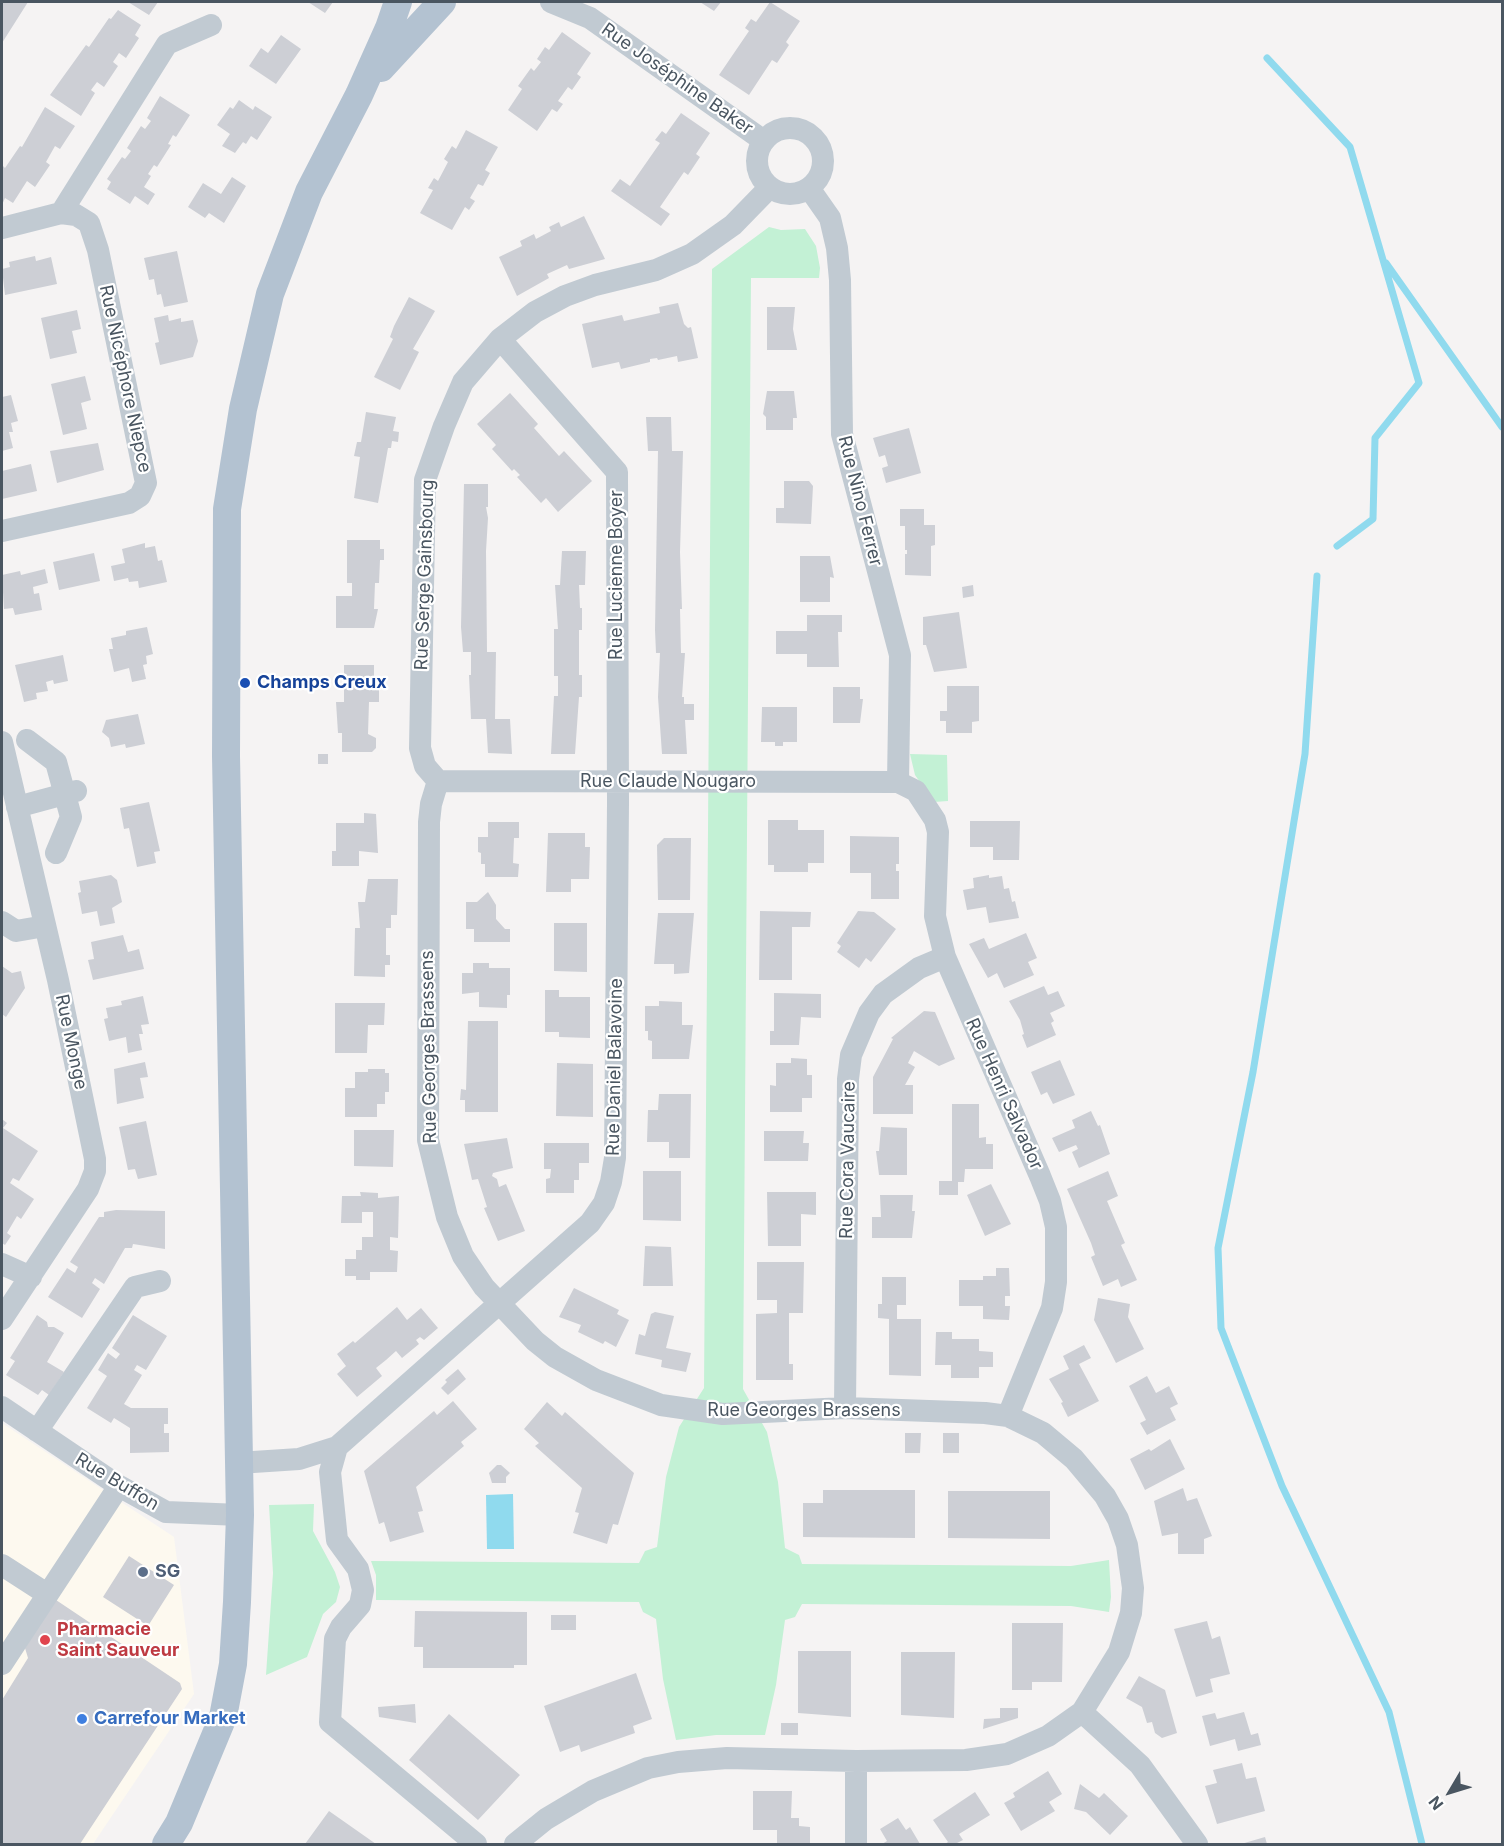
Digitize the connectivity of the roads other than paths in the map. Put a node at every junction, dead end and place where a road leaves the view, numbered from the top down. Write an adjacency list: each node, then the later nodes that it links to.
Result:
1 (398, 2): 6 (main road)
2 (442, 2): 6 (main road)
3 (551, 2): 4 (street, Rue Joséphine Baker)
4 (583, 10): 7 (street, Rue Joséphine Baker)
5 (211, 25): 10 (street)
6 (359, 95): 35 (main road)
7 (764, 141): 8 (street); 9 (street)
8 (770, 187): 9 (street); 12 (street, Rue Serge Gainsbourg)
9 (809, 188): 17 (street, Rue Nino Ferrer)
10 (61, 213): 11 (street); 13 (street, Rue Nicéphore Niepce)
11 (2, 228)
12 (501, 339): 16 (street, Rue Serge Gainsbourg); 18 (street, Rue Lucienne Boyer)
13 (2, 531)
14 (27, 740): 19 (street)
15 (3, 754): 20 (street, Rue Monge)
16 (438, 781): 18 (street, Rue Claude Nougaro); 28 (street, Rue Georges Brassens)
17 (898, 782): 18 (street, Rue Claude Nougaro); 24 (street, Rue Henri Salvador)
18 (618, 783): 28 (street, Rue Daniel Balavoine)
19 (70, 793): 20 (street); 21 (street)
20 (17, 807): 23 (street, Rue Monge)
21 (57, 853)
22 (2, 922): 23 (street)
23 (45, 926): 26 (street, Rue Monge)
24 (945, 957): 31 (street, Rue Cora Vaucaire); 32 (street, Rue Henri Salvador)
25 (2, 1264): 26 (street)
26 (30, 1277): 29 (street, Rue Monge)
27 (160, 1281): 33 (street)
28 (498, 1303): 31 (street, Rue Georges Brassens); 34 (street, Rue Daniel Balavoine)
29 (2, 1319)
30 (2, 1407): 33 (street, Rue Buffon)
31 (845, 1408): 32 (street, Rue Georges Brassens)
32 (1008, 1416): 42 (street, Rue Georges Brassens)
33 (37, 1431): 36 (street, Rue Buffon)
34 (337, 1447): 35 (street); 46 (street)
35 (238, 1463): 37 (main road)
36 (118, 1486): 37 (street, Rue Buffon); 39 (street)
37 (240, 1515): 44 (main road)
38 (2, 1565): 39 (street)
39 (47, 1594): 40 (street)
40 (10, 1633): 41 (street)
41 (2, 1664)
42 (1082, 1712): 43 (street, Rue Georges Brassens); 49 (street)
43 (856, 1761): 47 (street, Rue Georges Brassens); 48 (street)
44 (173, 1834): 45 (main road)
45 (161, 1845)
46 (476, 1845)
47 (515, 1845)
48 (856, 1845)
49 (1197, 1845)

